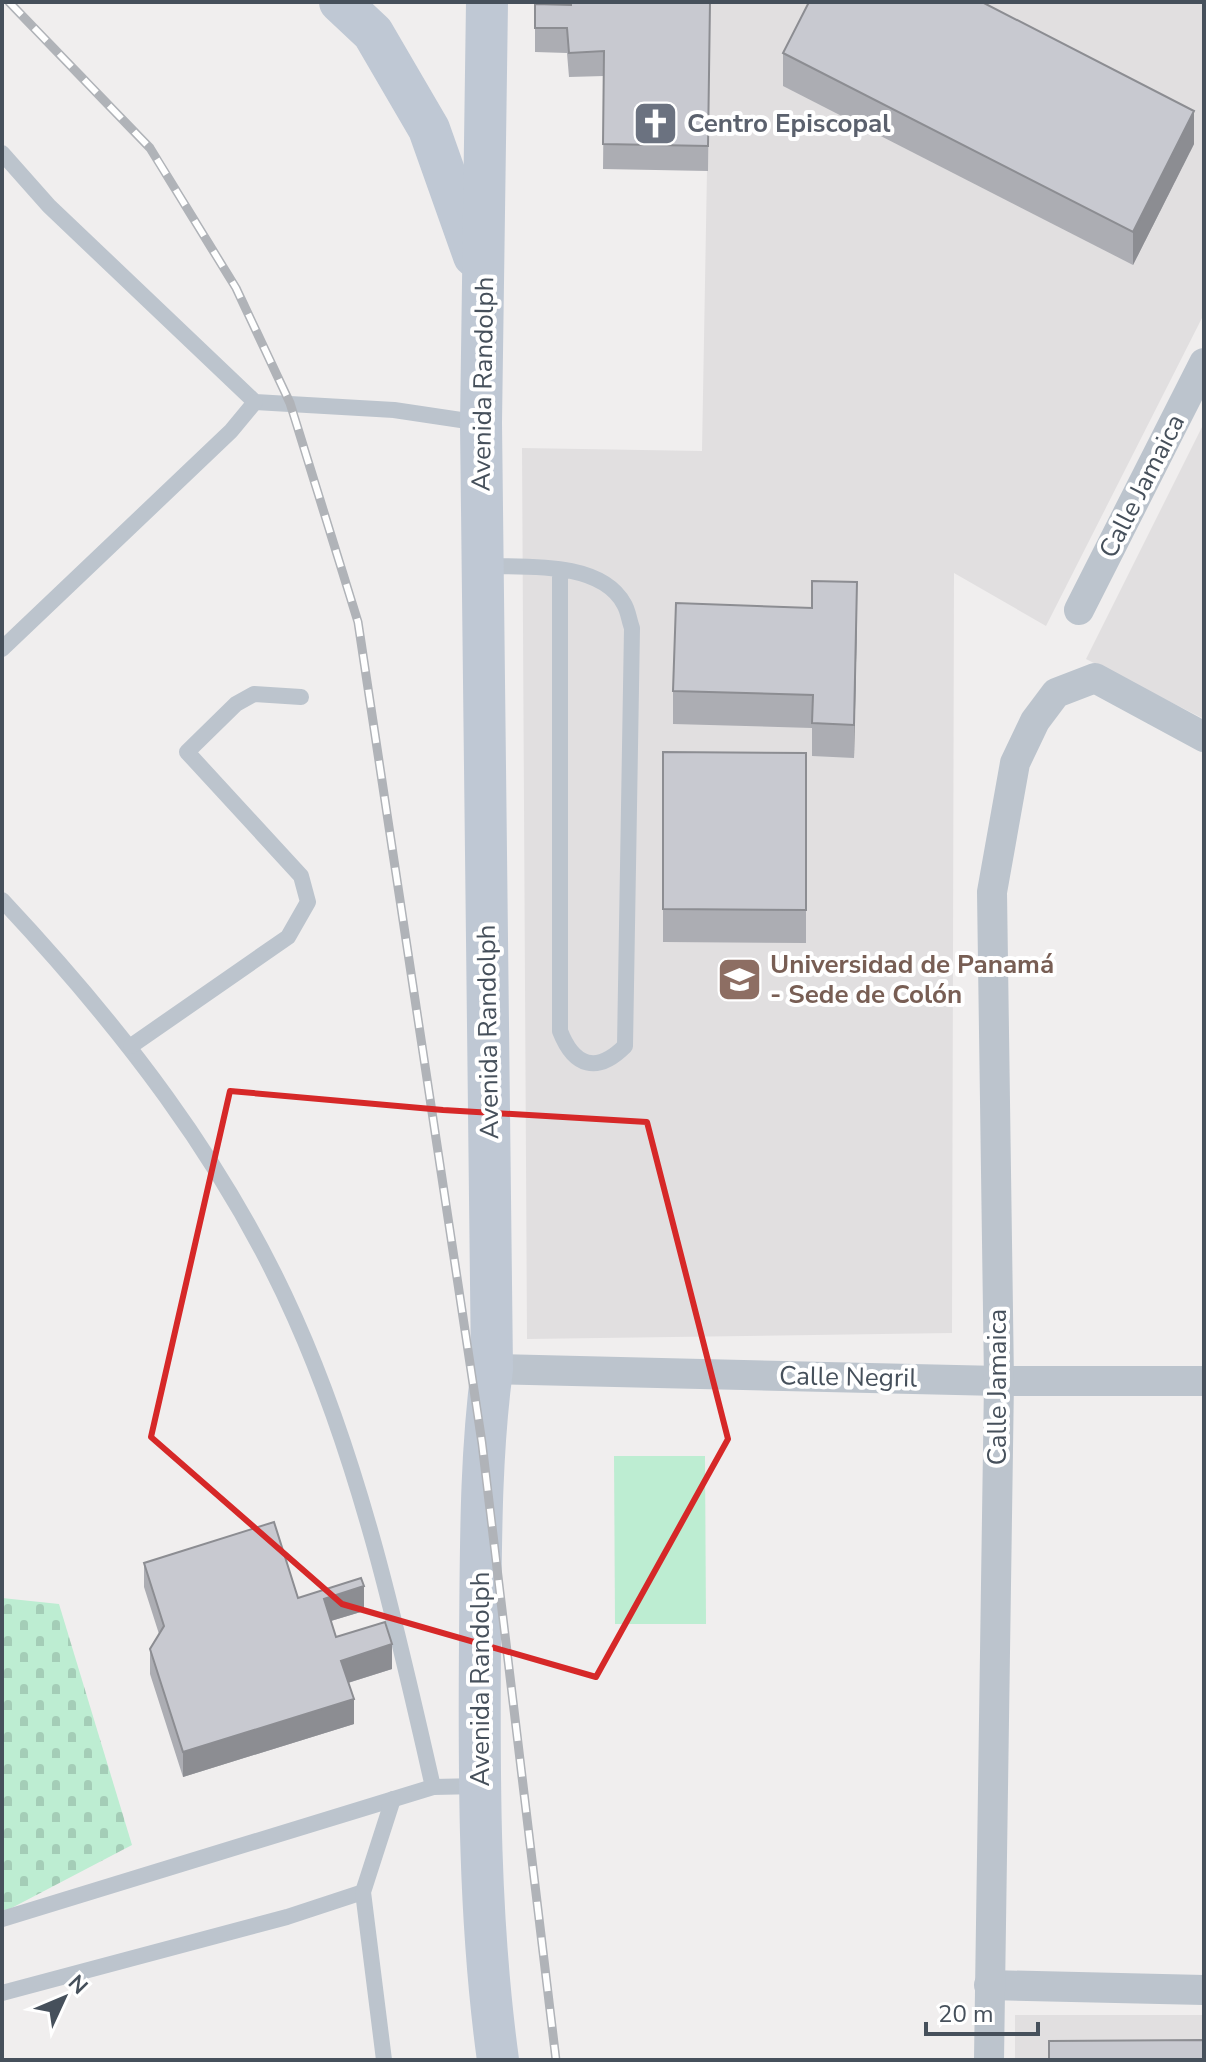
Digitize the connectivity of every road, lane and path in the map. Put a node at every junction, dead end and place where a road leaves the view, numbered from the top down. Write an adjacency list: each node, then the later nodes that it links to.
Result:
1 (340, 2): 4 (main road)
2 (487, 2): 4 (main road, Avenida Randolph)
3 (2, 153): 6 (lane)
4 (484, 284): 7 (main road, Avenida Randolph)
5 (1204, 363): 10 (street, Calle Jamaica)
6 (255, 402): 7 (lane); 11 (lane)
7 (481, 423): 8 (main road, Avenida Randolph)
8 (483, 566): 9 (lane); 16 (main road, Avenida Randolph)
9 (560, 571): 9 (lane)
10 (1079, 610)
11 (2, 649)
12 (301, 697): 15 (lane)
13 (1204, 737): 17 (street, Calle Jamaica)
14 (2, 900): 15 (lane)
15 (131, 1046): 20 (lane)
16 (492, 1369): 17 (street, Calle Negril); 19 (main road, Avenida Randolph)
17 (999, 1381): 18 (street, Calle Negril); 24 (street, Calle Jamaica)
18 (1204, 1381)
19 (479, 1786): 20 (lane); 28 (main road, Avenida Randolph)
20 (433, 1787): 21 (lane)
21 (393, 1799): 22 (lane); 23 (lane)
22 (363, 1892): 26 (lane); 27 (lane)
23 (2, 1919)
24 (989, 1985): 25 (street); 29 (street, Calle Jamaica)
25 (1204, 1990)
26 (2, 1993)
27 (384, 2060)
28 (498, 2060)
29 (989, 2060)

